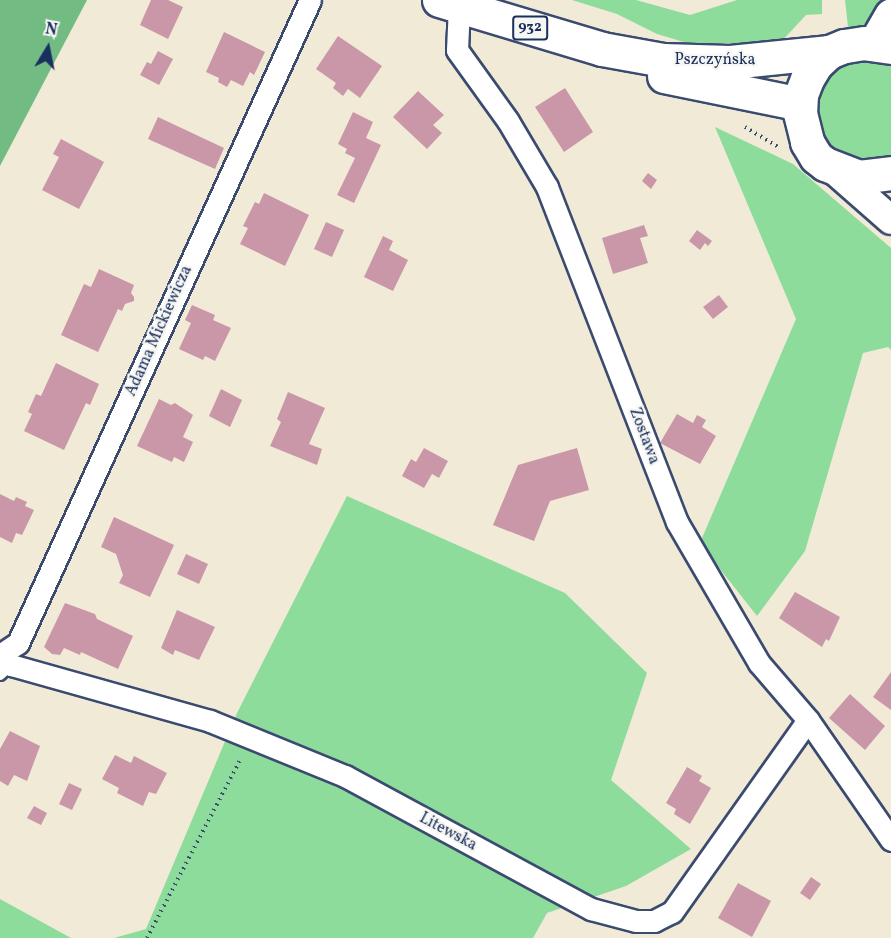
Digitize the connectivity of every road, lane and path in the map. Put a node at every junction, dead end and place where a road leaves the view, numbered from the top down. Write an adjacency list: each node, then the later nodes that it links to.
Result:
1 (310, 0): 11 (street, Adama Mickiewicza)
2 (449, 3): 5 (main road, Pszczyńska / 932); 12 (street, Zostawa)
3 (891, 15): 4 (main road)
4 (883, 45): 6 (main road, Pszczyńska)
5 (602, 49): 6 (main road, Pszczyńska / 932); 7 (main road, Pszczyńska / 932)
6 (829, 52): 7 (main road)
7 (800, 104): 8 (main road)
8 (833, 169): 9 (main road); 10 (main road)
9 (891, 173)
10 (891, 220)
11 (3, 663): 13 (street, Litewska)
12 (808, 720): 13 (street, Litewska); 14 (street, Zostawa)
13 (251, 738): 15 (path)
14 (891, 840)
15 (147, 938)

